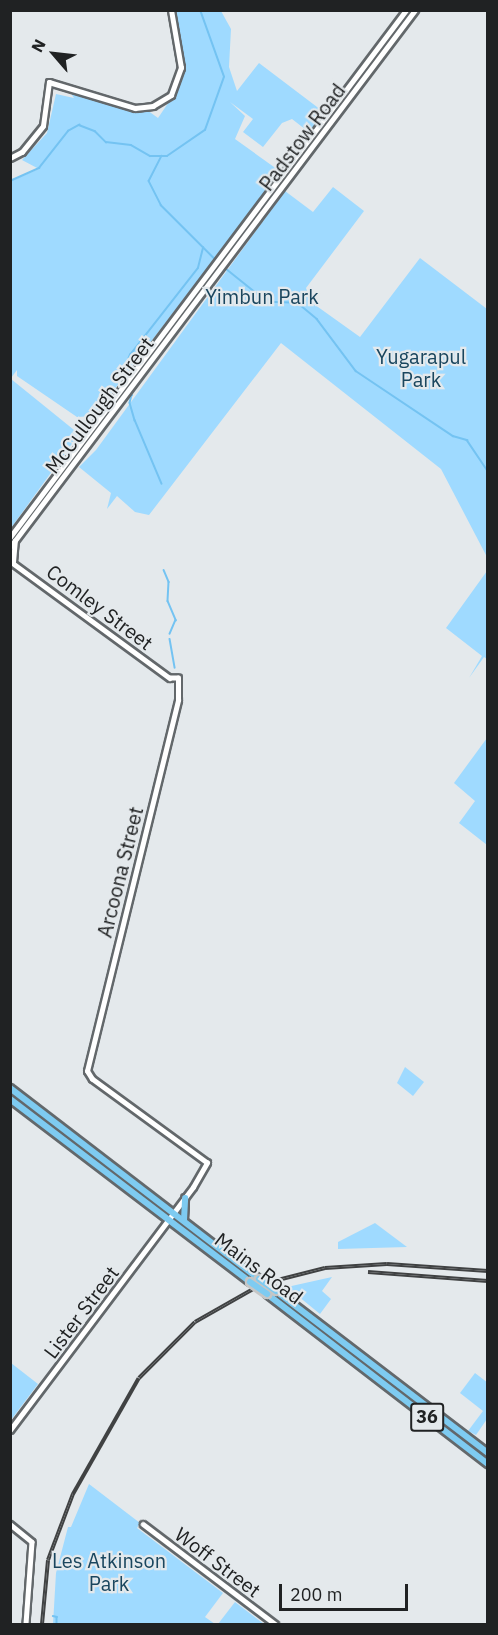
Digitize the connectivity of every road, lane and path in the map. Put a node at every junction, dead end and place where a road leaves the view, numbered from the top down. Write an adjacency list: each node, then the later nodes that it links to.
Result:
1 (171, 10): 4 (street)
2 (406, 10): 5 (main road, Padstow Road)
3 (415, 10): 6 (main road, Padstow Road)
4 (10, 158)
5 (206, 277): 7 (main road, McCullough Street)
6 (212, 282): 7 (main road, McCullough Street)
7 (13, 539): 8 (main road, McCullough Street); 9 (street)
8 (10, 547)
9 (12, 561): 10 (street, Comley Street)
10 (176, 684): 15 (street, Arcoona Street)
11 (10, 1088): 13 (main road, Mains Road / 36)
12 (10, 1098): 14 (main road, Mains Road / 36)
13 (49, 1116): 14 (main road); 17 (main road, Mains Road / 36)
14 (44, 1122): 18 (main road, Mains Road / 36)
15 (207, 1163): 16 (street, Lister Street)
16 (185, 1198): 17 (street, Lister Street); 19 (main road)
17 (174, 1212): 18 (street, Lister Street); 19 (main road, Mains Road / 36)
18 (169, 1220): 20 (street, Lister Street); 22 (main road, Mains Road / 36, bridge)
19 (184, 1220): 21 (main road, Mains Road / 36, bridge)
20 (10, 1430)
21 (488, 1453)
22 (488, 1464)
23 (10, 1524): 25 (street)
24 (143, 1524): 26 (street, Woff Street)
25 (26, 1624)
26 (275, 1624)

